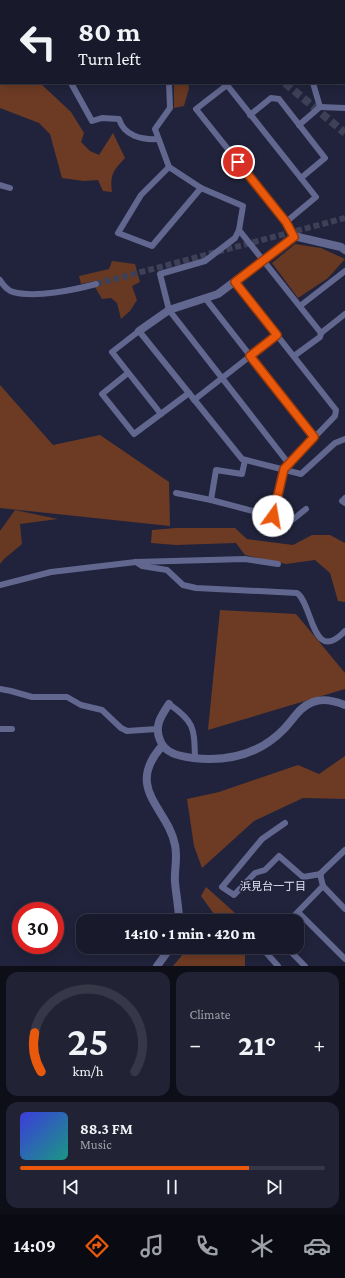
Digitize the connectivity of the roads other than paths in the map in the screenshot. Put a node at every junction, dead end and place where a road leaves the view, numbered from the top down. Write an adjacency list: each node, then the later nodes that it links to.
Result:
1 (72, 84): 8 (street)
2 (169, 84): 8 (street)
3 (313, 84): 4 (street)
4 (320, 107): 5 (street); 7 (street)
5 (345, 108)
6 (250, 115): 7 (street); 10 (street); 14 (street)
7 (299, 125): 10 (street)
8 (158, 139): 9 (street)
9 (169, 167): 13 (street); 13 (street)
10 (301, 178): 14 (street)
11 (0, 185): 12 (street)
12 (10, 188)
13 (201, 188): 15 (street)
14 (286, 222): 16 (street)
15 (239, 230): 18 (street); 25 (street)
16 (294, 237): 17 (street); 18 (street)
17 (345, 250)
18 (263, 261): 21 (street); 24 (street)
19 (345, 271): 24 (street)
20 (0, 280): 22 (street)
21 (235, 282): 23 (street); 29 (street)
22 (96, 284)
23 (205, 298): 25 (street); 30 (street)
24 (300, 306): 28 (street)
25 (169, 310): 27 (street); 33 (street)
26 (345, 314): 28 (street)
27 (139, 331): 32 (street); 34 (street)
28 (321, 333): 31 (street)
29 (277, 335): 30 (street); 31 (street)
30 (250, 356): 33 (street); 37 (street)
31 (294, 356): 37 (street)
32 (128, 372): 36 (street); 36 (street)
33 (222, 379): 35 (street); 40 (street)
34 (189, 393): 35 (street); 36 (street)
35 (194, 400): 39 (street)
36 (161, 414)
37 (314, 437): 40 (street)
38 (345, 439): 41 (street)
39 (245, 460): 41 (street); 44 (street)
40 (289, 464): 41 (street)
41 (284, 469): 47 (street)
42 (176, 493): 44 (street)
43 (345, 498): 45 (street)
44 (211, 500): 47 (street)
45 (345, 503)
46 (306, 509): 47 (street)
47 (273, 516)
48 (136, 562): 49 (street); 50 (street); 51 (street)
49 (278, 564)
50 (0, 585)
51 (345, 631)
52 (0, 689): 57 (street)
53 (169, 704): 57 (street); 59 (street)
54 (345, 705): 59 (street)
55 (0, 729): 56 (street)
56 (12, 729)
57 (157, 729): 58 (street)
58 (162, 746): 59 (street); 66 (street)
59 (195, 758)
60 (285, 823): 62 (street)
61 (345, 850): 62 (street)
62 (321, 874): 63 (street)
63 (323, 886): 64 (street); 65 (street)
64 (345, 908)
65 (298, 912): 70 (street)
66 (178, 914)
67 (166, 954): 71 (street)
68 (267, 954): 72 (street)
69 (293, 954): 73 (street)
70 (345, 959)
71 (157, 966)
72 (278, 966)
73 (305, 966)

